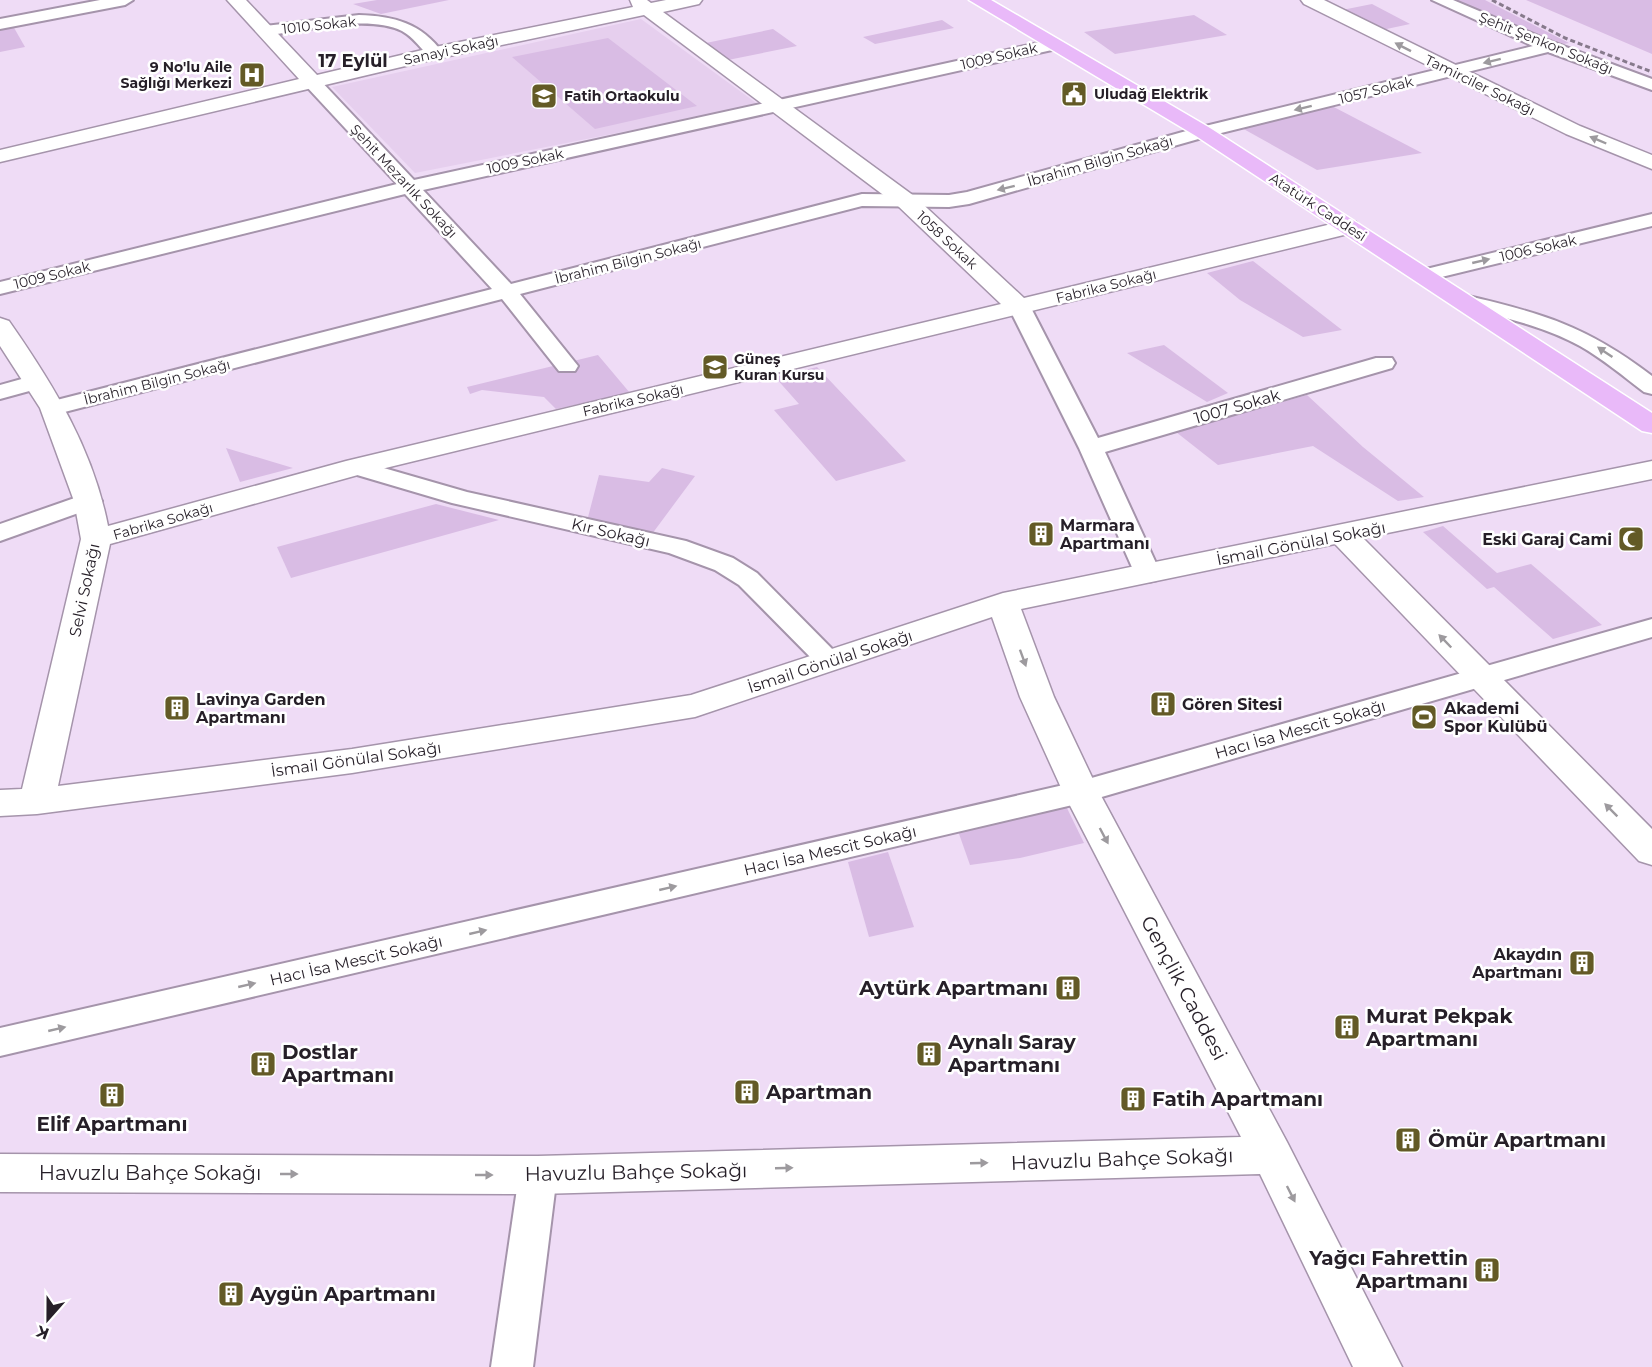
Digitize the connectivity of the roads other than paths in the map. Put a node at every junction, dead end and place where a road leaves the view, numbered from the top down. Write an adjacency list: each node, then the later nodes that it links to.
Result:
1 (125, 0): 8 (lane)
2 (237, 0): 9 (street, Şehit Mezarlık Sokağı)
3 (693, 0): 7 (street, Sanayi Sokağı)
4 (978, 0): 10 (main road, Atatürk Caddesi)
5 (1310, 0): 13 (street, Tamirciler Sokağı, one-way to 5)
6 (1440, 0): 11 (lane, Şehit Şenkon Sokağı)
7 (642, 4): 12 (street, Sanayi Sokağı); 16 (street, 1058 Sokak)
8 (3, 19)
9 (265, 31): 12 (lane, 1010 Sokak); 14 (street, Şehit Mezarlık Sokağı)
10 (1052, 45): 16 (lane, 1009 Sokak); 17 (main road, Atatürk Caddesi)
11 (1549, 47): 13 (lane, 1057 Sokak, one-way to 13); 15 (lane, Şehit Şenkon Sokağı)
12 (435, 53): 14 (street, Sanayi Sokağı)
13 (1452, 72): 17 (lane, 1057 Sokak, one-way to 17); 19 (street, Tamirciler Sokağı, one-way to 13)
14 (312, 82): 18 (street, Sanayi Sokağı); 20 (lane, Şehit Mezarlık Sokağı)
15 (1652, 85)
16 (779, 105): 20 (lane, 1009 Sokak); 21 (street, 1058 Sokak)
17 (1203, 132): 21 (lane, İbrahim Bilgin Sokağı, one-way to 21); 23 (main road, Atatürk Caddesi)
18 (0, 156)
19 (1652, 163)
20 (409, 187): 25 (lane, 1009 Sokak); 26 (lane, Şehit Mezarlık Sokağı)
21 (906, 201): 26 (lane, İbrahim Bilgin Sokağı); 28 (street, 1058 Sokak)
22 (1652, 220): 24 (lane, 1006 Sokak, one-way to 22)
23 (1348, 227): 24 (main road, Atatürk Caddesi); 28 (street, Fabrika Sokağı)
24 (1425, 275): 27 (main road, Atatürk Caddesi)
25 (0, 288)
26 (507, 292): 31 (lane, Şehit Mezarlık Sokağı); 35 (lane, İbrahim Bilgin Sokağı)
27 (1464, 301): 33 (lane, one-way to 27); 36 (main road, Atatürk Caddesi)
28 (1020, 308): 37 (lane, 1058 Sokak); 38 (street, Fabrika Sokağı)
29 (0, 326): 32 (street, Selvi Sokağı)
30 (1384, 363): 37 (lane, 1007 Sokak)
31 (567, 366)
32 (36, 382): 34 (lane); 35 (street, Selvi Sokağı)
33 (1652, 387)
34 (0, 392)
35 (53, 408): 40 (street, Selvi Sokağı)
36 (1652, 425)
37 (1091, 448): 44 (lane, 1058 Sokak)
38 (356, 467): 43 (street, Fabrika Sokağı); 47 (lane, Kır Sokağı)
39 (1652, 470): 42 (street, İsmail Gönülal Sokağı)
40 (89, 501): 41 (lane); 43 (street, Selvi Sokağı)
41 (0, 532)
42 (1343, 535): 44 (street, İsmail Gönülal Sokağı); 48 (street, one-way to 42)
43 (96, 539): 50 (street, Selvi Sokağı)
44 (1148, 574): 45 (street, İsmail Gönülal Sokağı)
45 (1003, 603): 47 (street, İsmail Gönülal Sokağı); 49 (street, Gençlik Caddesi, one-way to 49)
46 (1652, 628): 48 (lane, Hacı İsa Mescit Sokağı)
47 (830, 661): 50 (street, İsmail Gönülal Sokağı)
48 (1480, 677): 49 (lane, Hacı İsa Mescit Sokağı); 52 (street, one-way to 48)
49 (1081, 792): 53 (lane, Hacı İsa Mescit Sokağı, one-way to 49); 54 (street, Gençlik Caddesi, one-way to 54)
50 (37, 801): 51 (street, İsmail Gönülal Sokağı)
51 (0, 803)
52 (1652, 852)
53 (0, 1042)
54 (1272, 1155): 56 (street, Havuzlu Bahçe Sokağı, one-way to 54); 58 (street, Gençlik Caddesi, one-way to 58)
55 (0, 1173): 56 (street, Havuzlu Bahçe Sokağı, one-way to 56)
56 (538, 1175): 57 (lane)
57 (512, 1367)
58 (1378, 1367)

